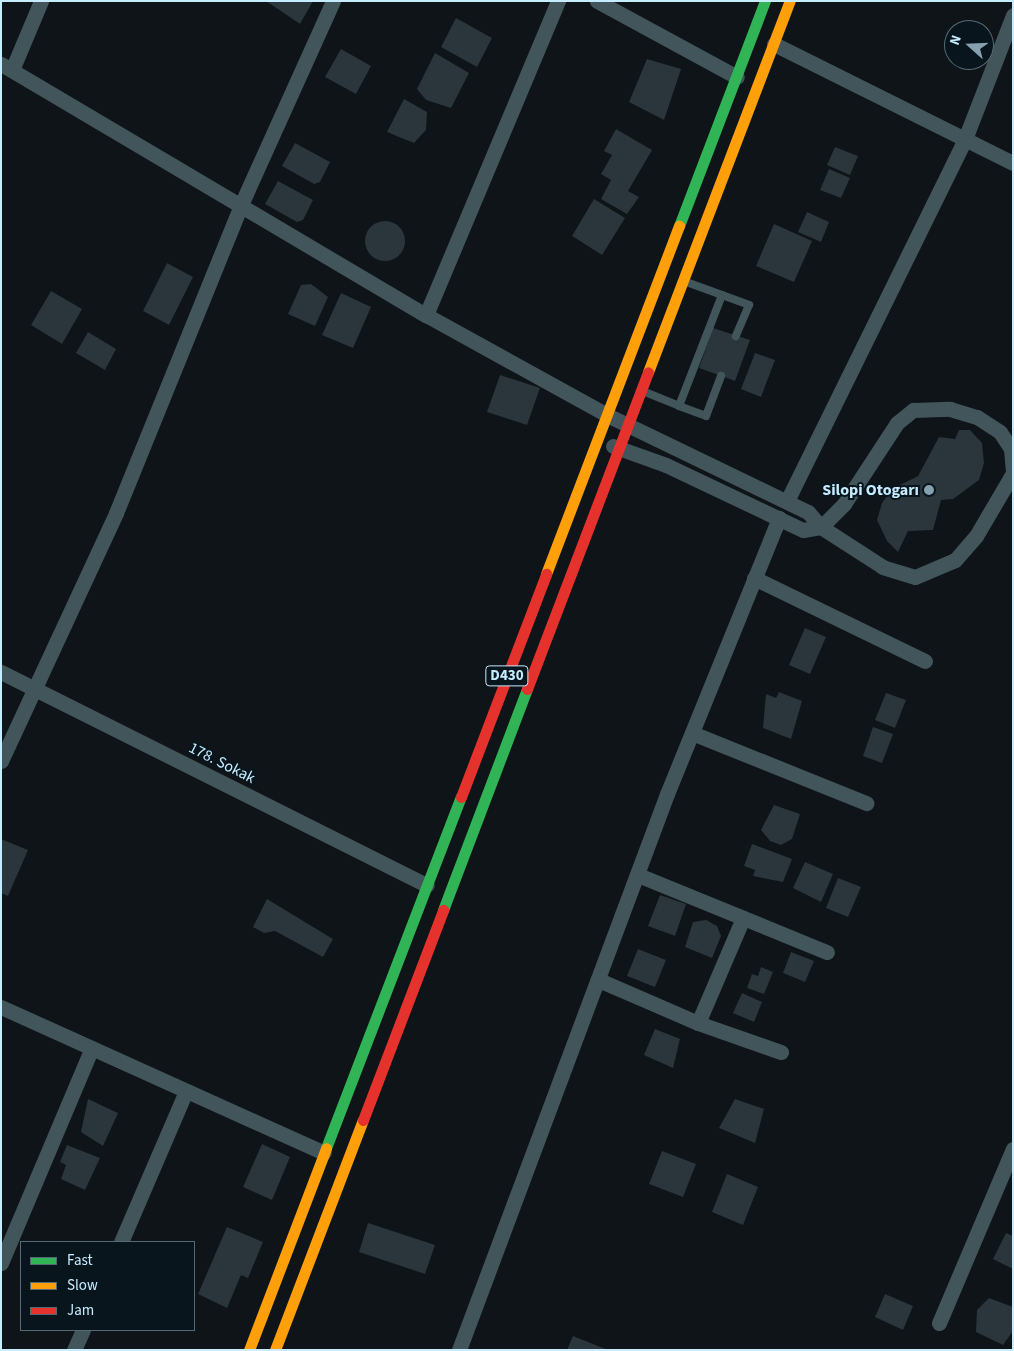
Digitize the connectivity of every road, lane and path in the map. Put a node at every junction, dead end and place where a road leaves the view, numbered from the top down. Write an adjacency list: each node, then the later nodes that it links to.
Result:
1 (41, 1): 9 (street)
2 (333, 1): 13 (street)
3 (558, 1): 16 (street)
4 (597, 1): 10 (street)
5 (765, 1): 10 (highway, D430)
6 (790, 1): 8 (highway, D430)
7 (1013, 16): 11 (street)
8 (774, 44): 11 (street); 14 (highway, D430)
9 (7, 67): 13 (street)
10 (736, 77): 21 (highway, D430)
11 (965, 139): 12 (street); 25 (street)
12 (1013, 163)
13 (240, 207): 16 (street); 31 (street)
14 (683, 281): 15 (lane); 19 (highway, D430)
15 (722, 295): 17 (lane); 20 (lane)
16 (426, 315): 21 (street)
17 (736, 336)
18 (721, 376): 20 (lane)
19 (641, 391): 20 (lane); 22 (highway, D430)
20 (680, 406)
21 (607, 415): 22 (street); 23 (highway, D430)
22 (629, 423): 24 (highway, D430); 25 (street)
23 (596, 444): 24 (street); 36 (highway, D430)
24 (620, 447): 26 (street); 53 (highway, D430)
25 (786, 502): 27 (street)
26 (779, 518): 27 (street); 28 (street)
27 (821, 527): 27 (street)
28 (754, 578): 29 (street); 32 (street)
29 (925, 661)
30 (1, 672): 31 (street, 178. Sokak)
31 (36, 690): 33 (street); 36 (street, 178. Sokak)
32 (692, 733): 34 (street); 35 (street)
33 (1, 761)
34 (866, 804)
35 (638, 875): 37 (street); 39 (street)
36 (427, 885): 46 (highway, D430)
37 (743, 918): 38 (street); 41 (street)
38 (827, 952)
39 (601, 980): 41 (street); 54 (street)
40 (1, 1007): 42 (street)
41 (698, 1023): 43 (street)
42 (92, 1048): 44 (street); 48 (street)
43 (781, 1052)
44 (186, 1091): 46 (street); 47 (street)
45 (1013, 1149): 49 (street)
46 (324, 1153): 52 (highway, D430)
47 (121, 1241)
48 (1, 1263)
49 (939, 1323)
50 (83, 1331): 51 (street)
51 (74, 1350)
52 (249, 1350)
53 (275, 1350)
54 (459, 1350)

